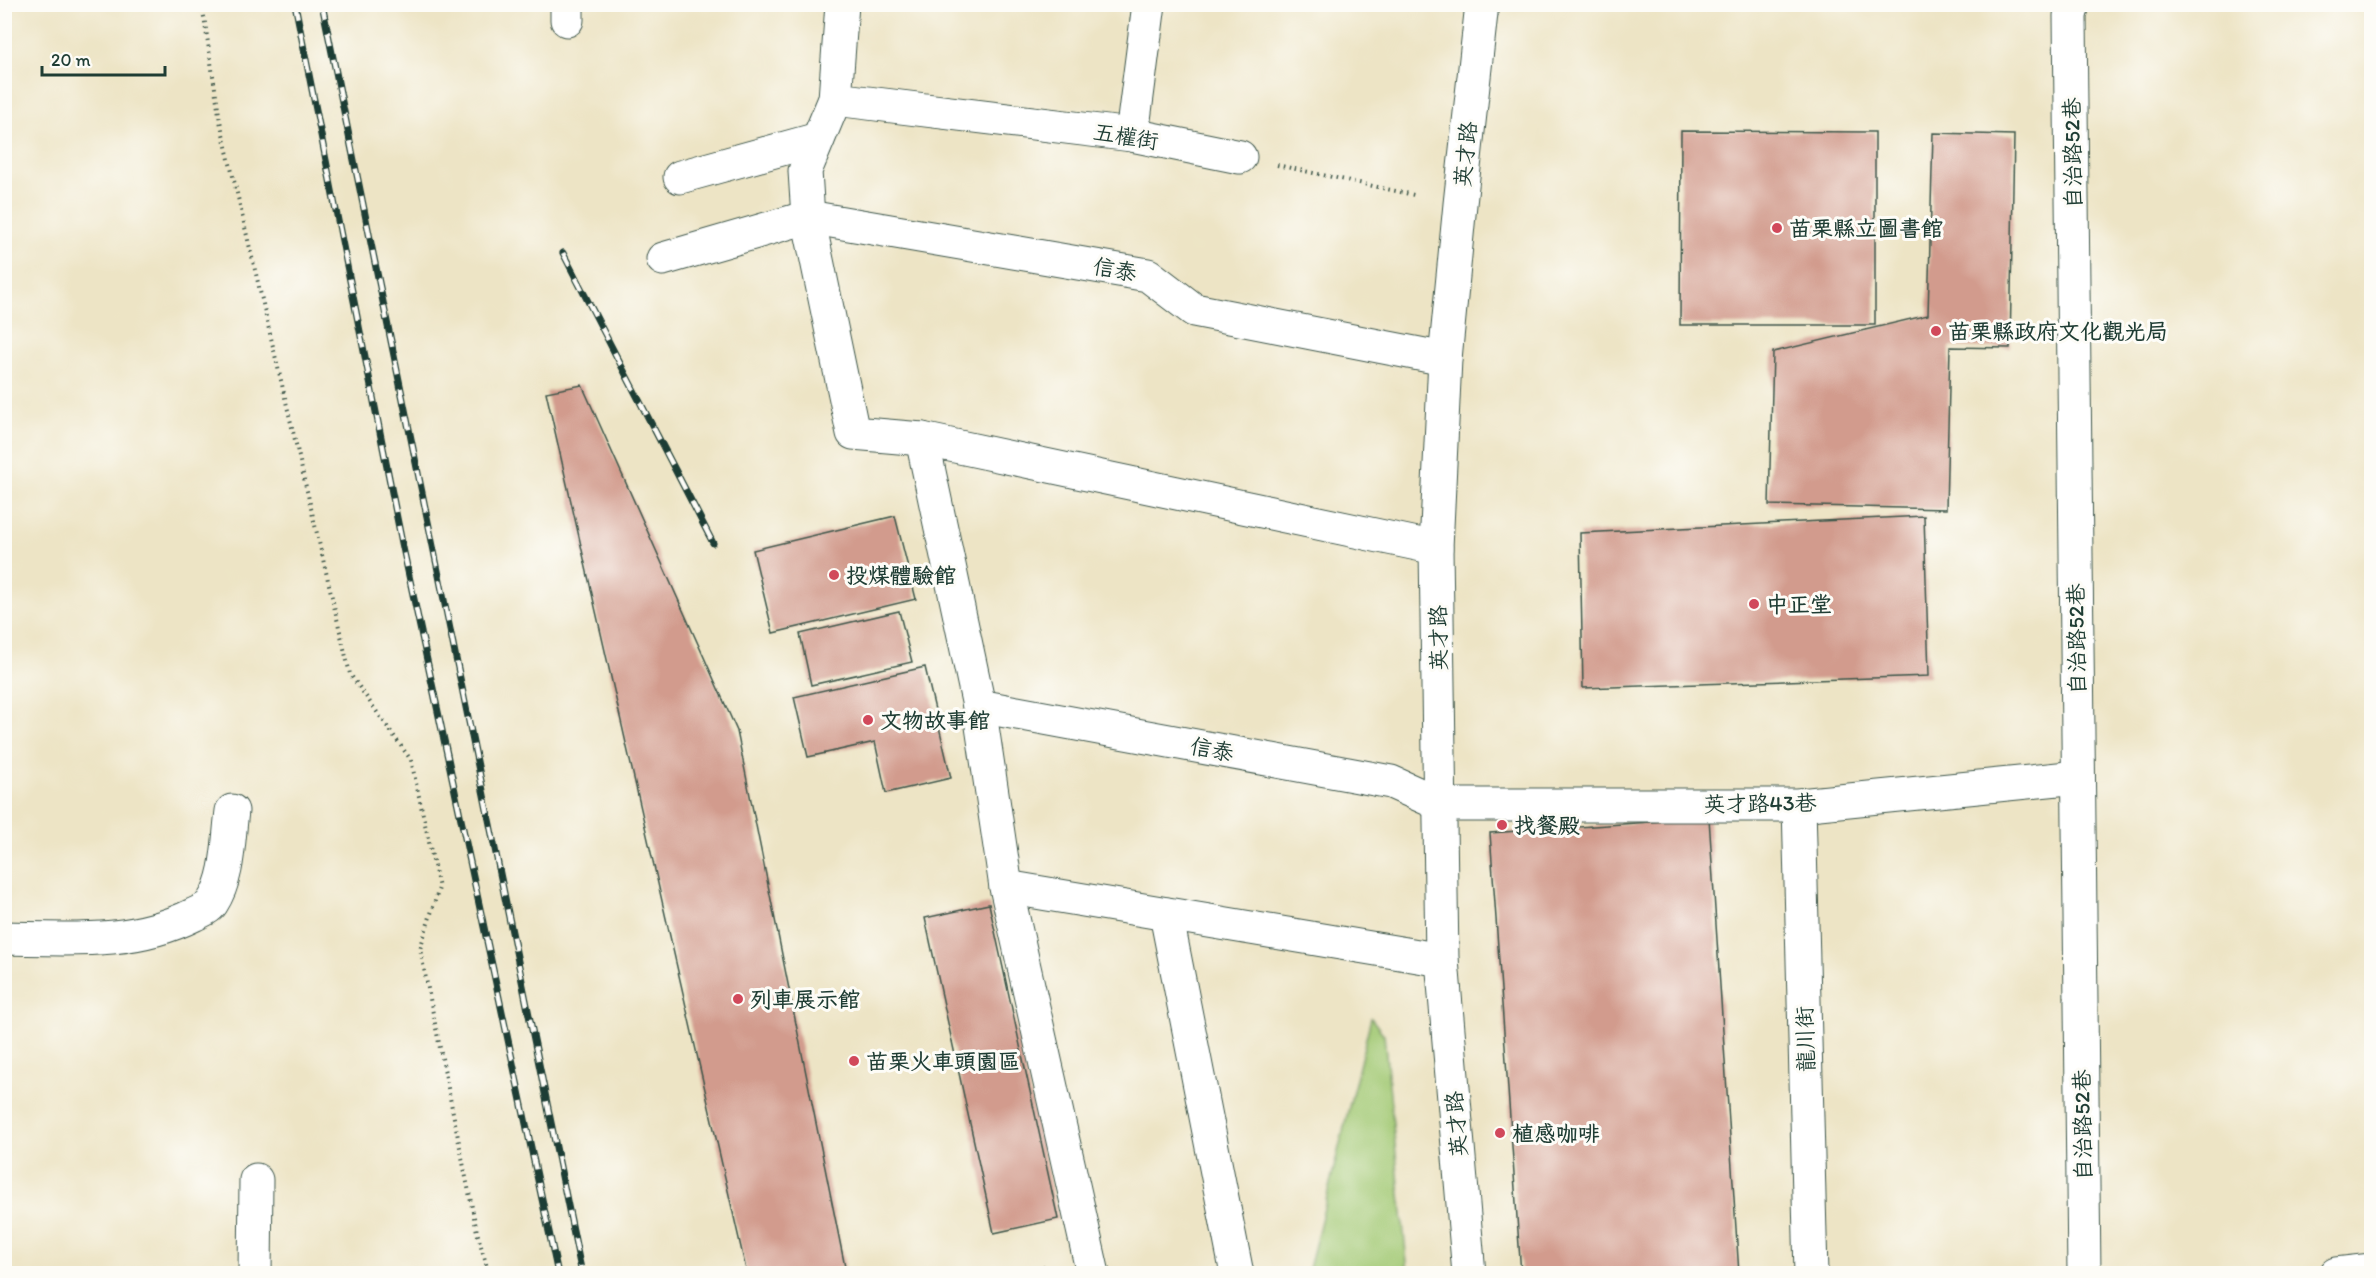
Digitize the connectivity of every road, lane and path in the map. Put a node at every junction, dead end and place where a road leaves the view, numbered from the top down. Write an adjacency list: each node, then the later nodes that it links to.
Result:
1 (202, 4): 29 (path)
2 (842, 4): 6 (street)
3 (1149, 4): 7 (street)
4 (1482, 4): 14 (street, 英才路)
5 (2073, 4): 18 (street, 自治路52巷)
6 (835, 99): 7 (street, 五權街); 8 (street)
7 (1132, 135): 9 (street, 五權街)
8 (818, 139): 10 (street); 12 (street)
9 (1240, 158): 11 (path)
10 (680, 177)
11 (1414, 195)
12 (808, 217): 13 (street); 14 (street, 信泰); 15 (street)
13 (663, 259)
14 (1445, 359): 16 (street, 英才路)
15 (922, 439): 16 (street); 17 (street)
16 (1436, 548): 20 (street, 英才路)
17 (979, 706): 20 (street, 信泰); 22 (street)
18 (2078, 777): 19 (street, 英才路43巷); 34 (street, 自治路52巷)
19 (1798, 804): 20 (street, 英才路43巷); 33 (street, 龍川街)
20 (1442, 805): 25 (street, 英才路)
21 (232, 811): 24 (street)
22 (1006, 887): 23 (street); 30 (street)
23 (1166, 915): 25 (street); 31 (street)
24 (4, 938)
25 (1442, 960): 32 (street, 英才路)
26 (256, 1180): 28 (street)
27 (2372, 1270): 35 (street)
28 (255, 1274)
29 (489, 1274)
30 (1093, 1274)
31 (1237, 1274)
32 (1469, 1274)
33 (1811, 1274)
34 (2084, 1274)
35 (2336, 1274)

